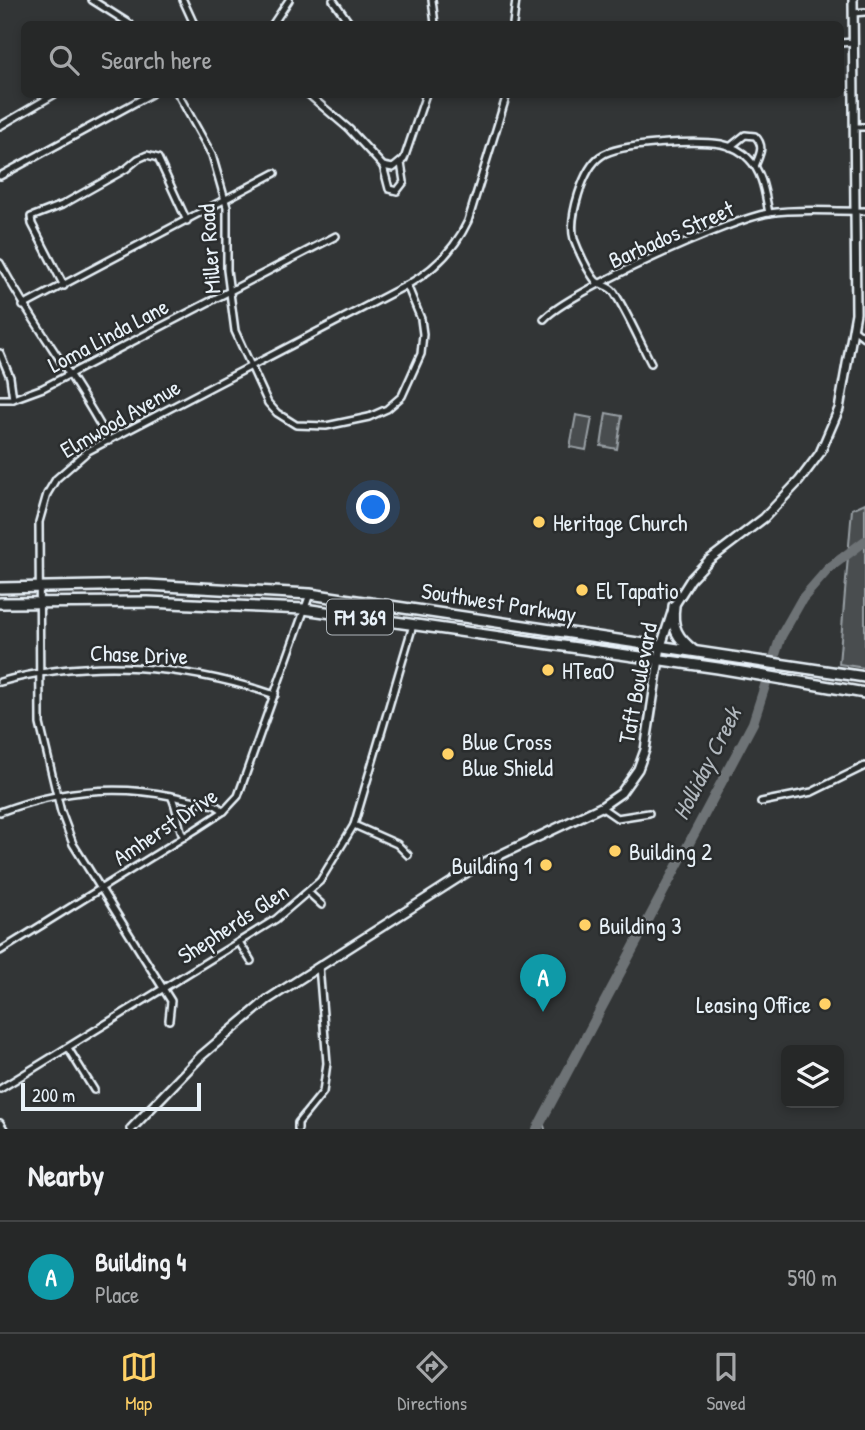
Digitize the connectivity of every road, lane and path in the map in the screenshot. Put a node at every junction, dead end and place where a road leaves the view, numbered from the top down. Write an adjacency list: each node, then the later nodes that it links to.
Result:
1 (92, 0): 10 (street)
2 (183, 0): 11 (street)
3 (289, 0): 12 (street)
4 (333, 0): 13 (street)
5 (432, 0): 14 (street)
6 (516, 0): 15 (street)
7 (853, 0): 9 (street, Taft Boulevard)
8 (865, 12): 9 (street)
9 (853, 13): 17 (street, Taft Boulevard)
10 (125, 21)
11 (193, 21)
12 (275, 21)
13 (348, 21)
14 (435, 21)
15 (513, 21)
16 (844, 43): 17 (street)
17 (853, 43): 25 (street, Taft Boulevard)
18 (48, 98): 24 (street)
19 (144, 98): 32 (street)
20 (180, 98): 33 (street, Miller Road)
21 (313, 98): 29 (street)
22 (425, 98): 28 (street)
23 (506, 98): 40 (street, Elmwood Avenue)
24 (1, 127)
25 (855, 127): 26 (street); 35 (street, Taft Boulevard)
26 (865, 127)
27 (730, 147): 30 (street); 30 (street); 41 (street)
28 (401, 163): 29 (street); 29 (street)
29 (383, 166)
30 (755, 166): 36 (street)
31 (275, 173): 33 (street)
32 (0, 176)
33 (226, 200): 37 (street); 43 (street, Miller Road)
34 (865, 211): 35 (street, Barbados Street)
35 (856, 212): 36 (street, Barbados Street); 46 (street, Taft Boulevard)
36 (769, 213): 41 (street, Barbados Street)
37 (187, 221): 42 (street); 42 (street)
38 (336, 236): 43 (street, Loma Linda Lane)
39 (0, 263): 44 (street)
40 (407, 285): 50 (street, Elmwood Avenue); 50 (street, Miller Road)
41 (602, 285): 45 (street, Barbados Street); 49 (street)
42 (64, 286): 44 (street)
43 (229, 292): 50 (street, Miller Road); 51 (street, Loma Linda Lane)
44 (23, 306): 51 (street)
45 (544, 319)
46 (855, 330): 47 (street); 62 (street, Taft Boulevard)
47 (865, 338)
48 (0, 353): 53 (street)
49 (651, 363)
50 (250, 366): 54 (street, Elmwood Avenue)
51 (71, 374): 53 (street, Loma Linda Lane); 54 (street)
52 (0, 399): 53 (street, Loma Linda Lane)
53 (13, 399)
54 (109, 441): 55 (street, Elmwood Avenue)
55 (37, 587): 56 (main road, Southwest Parkway / FM 369); 57 (main road, Southwest Parkway / FM 369); 59 (street, Elmwood Avenue)
56 (0, 588)
57 (231, 588): 58 (main road, Southwest Parkway / FM 369); 61 (main road)
58 (310, 594): 63 (street, Amherst Drive); 65 (main road, Southwest Parkway / FM 369)
59 (37, 603): 60 (main road, Southwest Parkway / FM 369); 61 (main road, Southwest Parkway / FM 369); 70 (street, Elmwood Avenue)
60 (0, 604)
61 (231, 604): 63 (main road, Southwest Parkway / FM 369)
62 (674, 606): 67 (street, Taft Boulevard); 68 (main road)
63 (304, 609): 64 (main road, Southwest Parkway / FM 369); 74 (street, Amherst Drive)
64 (413, 625): 66 (main road, Southwest Parkway / FM 369); 83 (street, Shepherds Glen)
65 (548, 629): 66 (main road); 67 (main road, Southwest Parkway / FM 369)
66 (548, 645): 69 (main road, Southwest Parkway / FM 369)
67 (661, 646): 68 (main road, Southwest Parkway / FM 369); 69 (street, Taft Boulevard)
68 (695, 652): 71 (main road, Southwest Parkway / FM 369)
69 (659, 661): 73 (main road, Southwest Parkway / FM 369); 79 (street, Taft Boulevard)
70 (37, 674): 72 (street, Chase Drive); 74 (street, Chase Drive); 76 (street, Elmwood Avenue)
71 (865, 677)
72 (0, 682)
73 (865, 693)
74 (275, 695): 80 (street, Amherst Drive)
75 (865, 766): 78 (street)
76 (57, 795): 77 (street); 81 (street); 86 (street, Elmwood Avenue)
77 (171, 796): 80 (street); 84 (street)
78 (761, 802)
79 (601, 807): 82 (street); 92 (street, Taft Boulevard)
80 (224, 811): 84 (street, Amherst Drive)
81 (0, 812)
82 (649, 813)
83 (354, 825): 85 (street); 87 (street, Shepherds Glen)
84 (184, 837): 86 (street, Amherst Drive)
85 (408, 855)
86 (103, 889): 90 (street, Amherst Drive); 93 (street, Elmwood Avenue)
87 (309, 893): 88 (street); 89 (street, Shepherds Glen)
88 (322, 905)
89 (239, 942): 91 (street); 93 (street, Shepherds Glen)
90 (0, 951)
91 (251, 961)
92 (319, 966): 100 (street, Taft Boulevard); 101 (street)
93 (164, 989): 94 (street, Elmwood Avenue); 95 (street, Shepherds Glen)
94 (169, 1020)
95 (68, 1048): 96 (street, Shepherds Glen); 97 (street)
96 (0, 1089)
97 (94, 1090)
98 (0, 1123): 99 (street)
99 (4, 1129)
100 (131, 1129)
101 (298, 1129)

